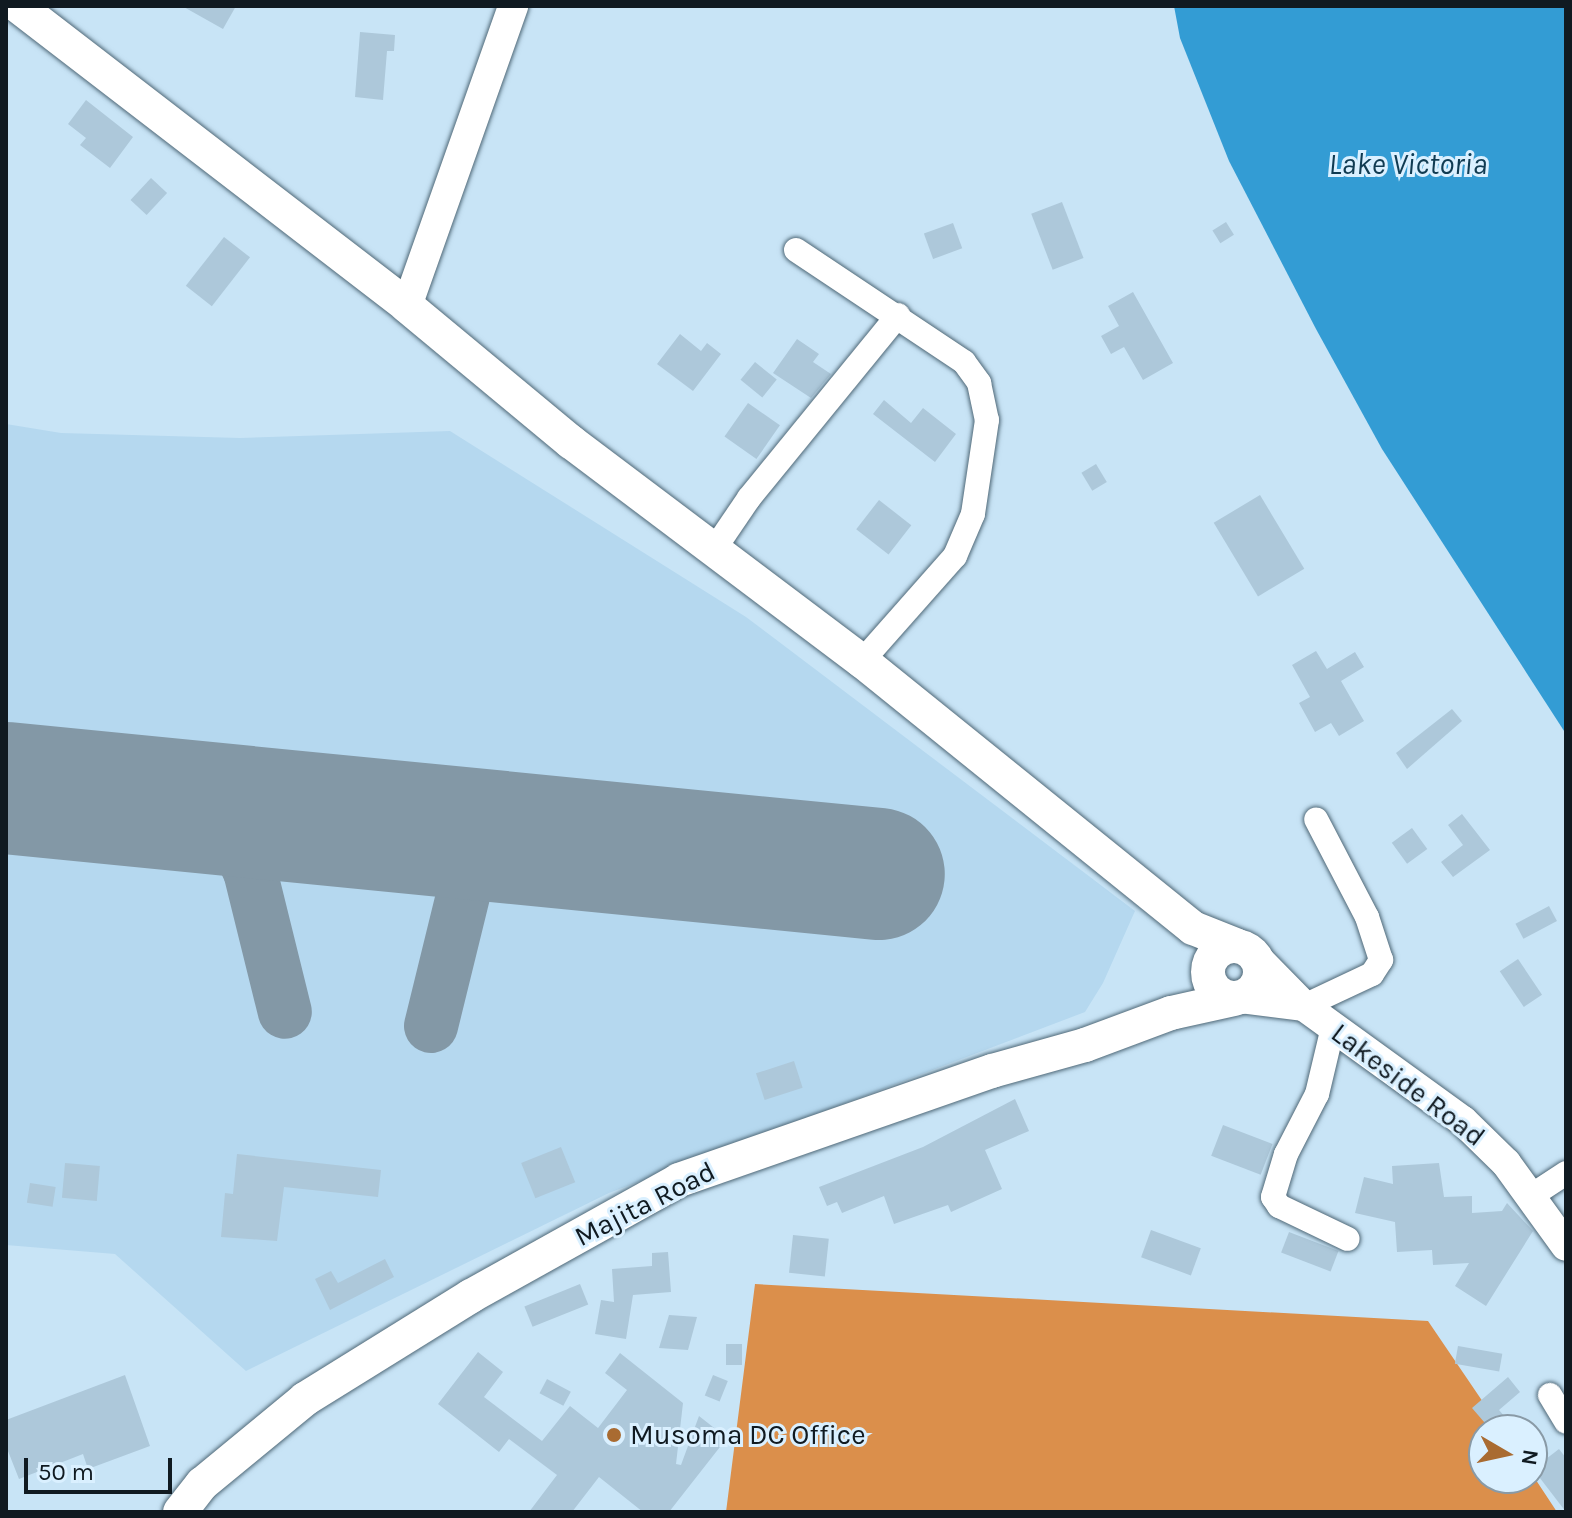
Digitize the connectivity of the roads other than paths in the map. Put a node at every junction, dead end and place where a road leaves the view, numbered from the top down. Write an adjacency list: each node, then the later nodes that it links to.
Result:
1 (513, 6): 4 (street)
2 (32, 10): 4 (main road)
3 (796, 250): 5 (street)
4 (407, 306): 6 (main road)
5 (898, 315): 6 (street); 7 (street)
6 (713, 551): 7 (main road)
7 (862, 661): 9 (main road)
8 (1316, 819): 10 (street)
9 (1231, 974): 10 (street); 10 (street, Lakeside Road); 18 (main road, Majita Road)
10 (1304, 1006): 11 (street, Lakeside Road)
11 (1333, 1027): 13 (street, Lakeside Road); 14 (street)
12 (1566, 1173): 13 (street)
13 (1531, 1196): 15 (street, Lakeside Road)
14 (1348, 1239)
15 (1564, 1240)
16 (1550, 1395): 17 (street)
17 (1566, 1422)
18 (180, 1512)

